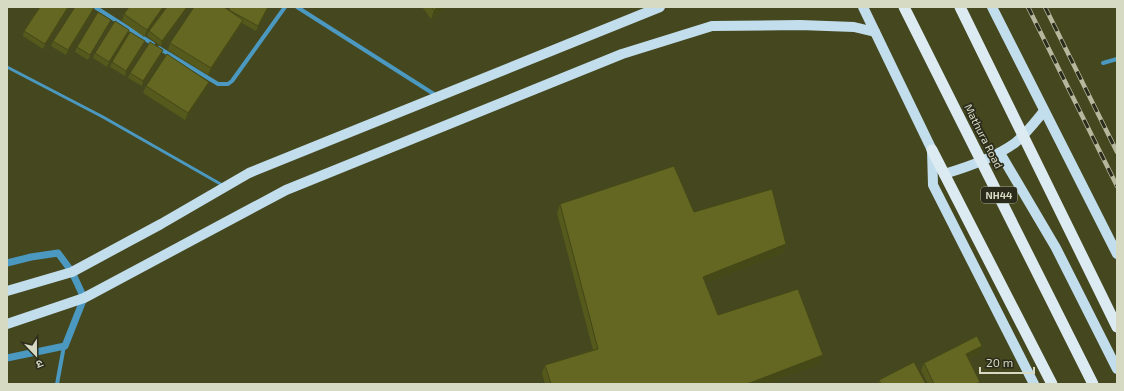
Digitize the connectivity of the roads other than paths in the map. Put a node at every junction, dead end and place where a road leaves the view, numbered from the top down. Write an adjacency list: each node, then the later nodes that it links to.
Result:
1 (95, 7): 2 (street)
2 (285, 7)
3 (297, 7): 13 (street)
4 (660, 7): 13 (main road)
5 (863, 7): 9 (main road)
6 (904, 7): 32 (highway, Mathura Road / NH44)
7 (960, 7): 25 (highway)
8 (992, 7): 14 (main road)
9 (875, 32): 15 (main road); 23 (main road)
10 (1117, 59): 11 (street)
11 (1104, 63)
12 (7, 67): 18 (lane)
13 (438, 97): 18 (main road)
14 (1044, 111): 16 (main road); 19 (main road)
15 (932, 150): 17 (highway); 30 (main road)
16 (1000, 153): 17 (main road); 28 (main road)
17 (944, 174): 31 (highway)
18 (225, 187): 21 (main road)
19 (1117, 254)
20 (7, 263): 21 (street)
21 (72, 272): 22 (main road); 23 (street)
22 (7, 291)
23 (84, 298): 24 (main road); 26 (street)
24 (7, 324)
25 (1117, 327)
26 (65, 346): 27 (street); 29 (street)
27 (7, 358)
28 (1117, 368)
29 (57, 384)
30 (1034, 384)
31 (1052, 384)
32 (1093, 384)

